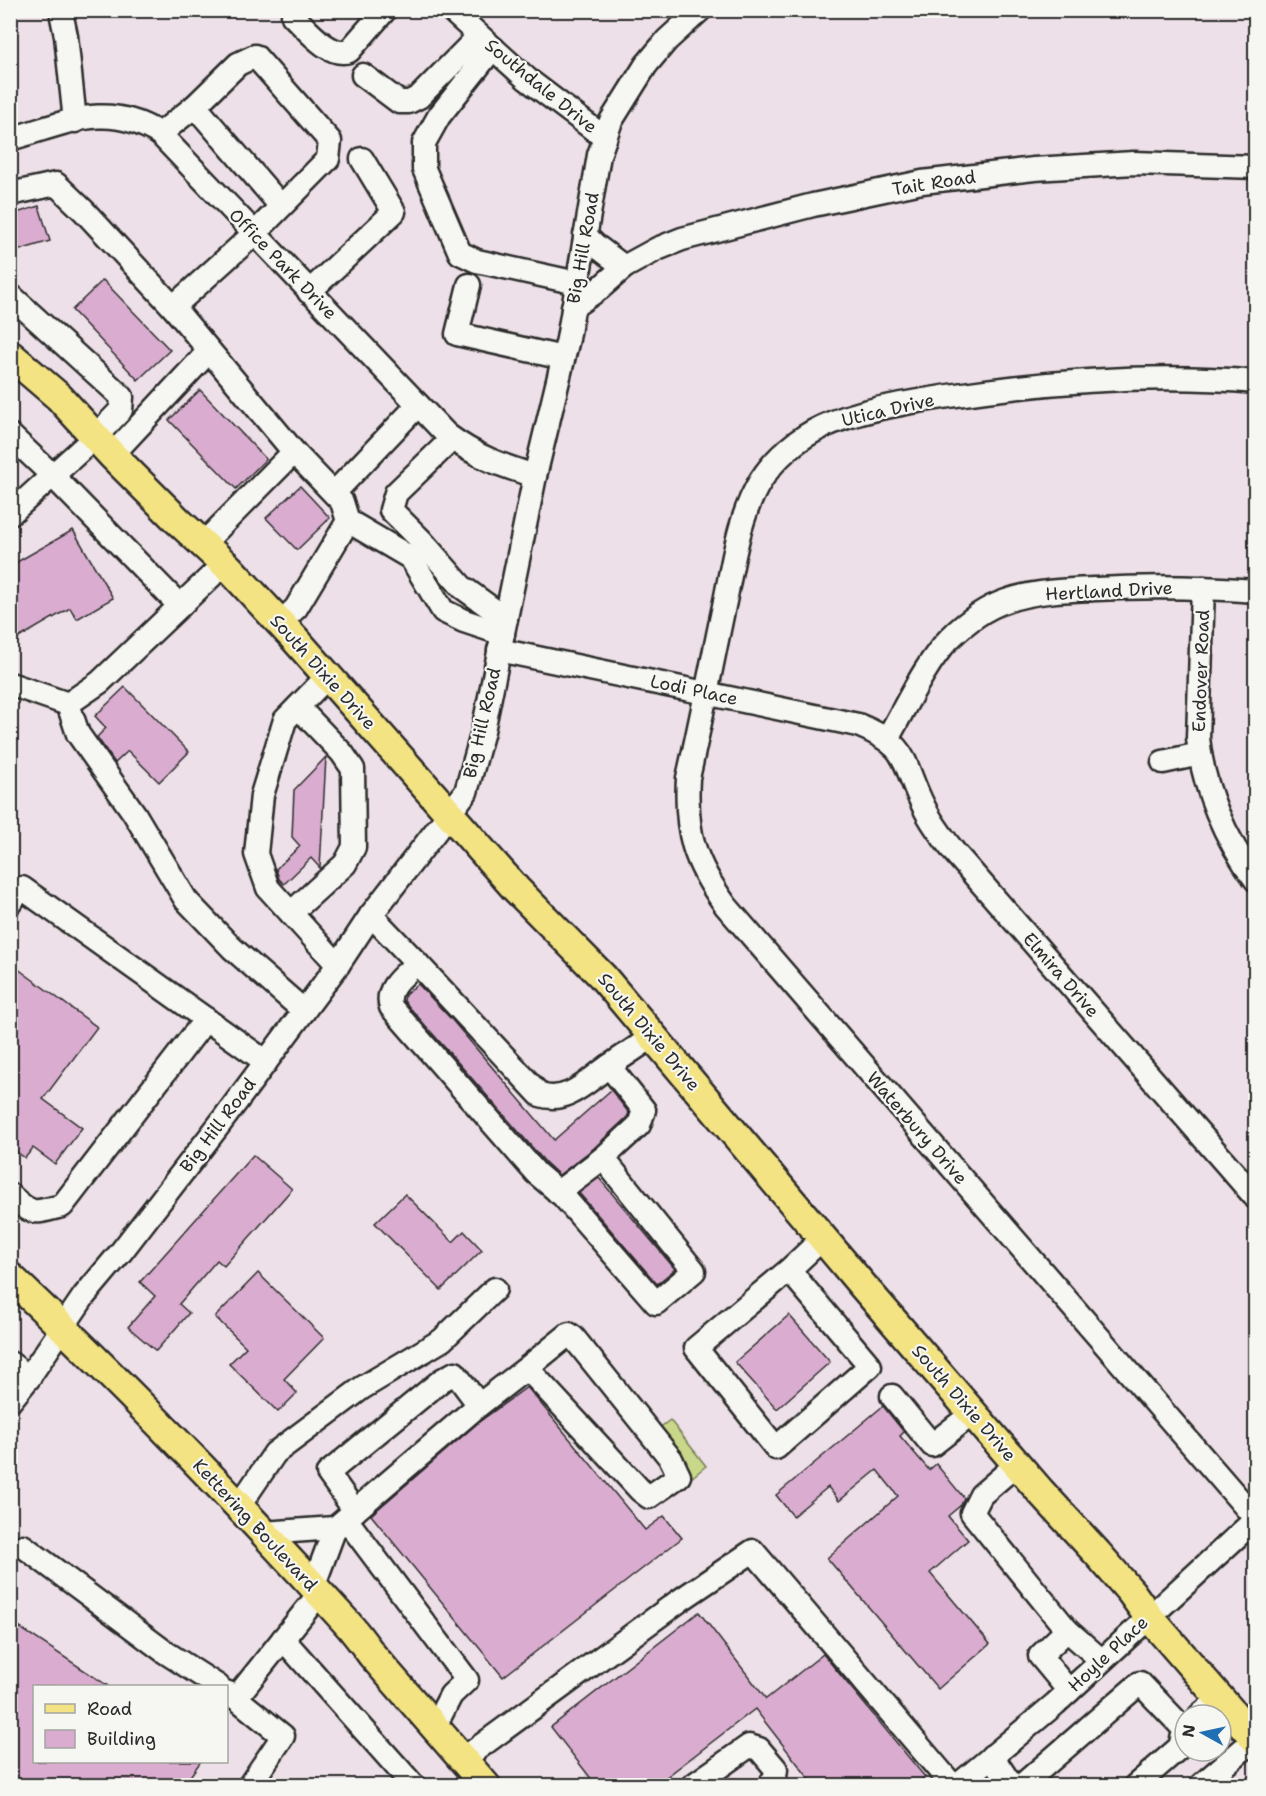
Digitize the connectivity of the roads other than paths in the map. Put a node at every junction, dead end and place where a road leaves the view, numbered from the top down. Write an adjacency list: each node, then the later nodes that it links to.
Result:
1 (385, 10): 4 (street)
2 (451, 10): 6 (street, Southdale Drive)
3 (700, 10): 11 (street, Big Hill Road)
4 (293, 16)
5 (62, 17): 9 (street)
6 (486, 42): 7 (street); 11 (street, Southdale Drive); 20 (street)
7 (363, 75)
8 (195, 106): 10 (street); 16 (street); 16 (street)
9 (75, 121): 10 (street, Office Park Drive); 12 (street, Office Park Drive)
10 (160, 134): 17 (street, Office Park Drive)
11 (605, 138): 18 (street, Big Hill Road)
12 (10, 139)
13 (362, 159): 22 (street)
14 (1256, 167): 19 (street, Tait Road)
15 (10, 194): 24 (street)
16 (280, 205): 17 (street)
17 (254, 234): 22 (street, Office Park Drive); 24 (street)
18 (585, 235): 19 (street); 20 (street, Big Hill Road)
19 (624, 267): 25 (street, Tait Road)
20 (577, 283): 25 (street, Big Hill Road)
21 (469, 285): 28 (street)
22 (309, 292): 30 (street, Office Park Drive)
23 (10, 295): 33 (street)
24 (173, 307): 26 (street)
25 (573, 307): 28 (street, Big Hill Road)
26 (209, 351): 33 (street); 34 (street)
27 (10, 355): 33 (main road, South Dixie Drive)
28 (563, 358): 36 (street, Big Hill Road)
29 (1256, 382): 49 (street, Utica Drive)
30 (418, 405): 32 (street, Office Park Drive); 37 (street)
31 (10, 435): 35 (street)
32 (452, 440): 36 (street, Office Park Drive); 46 (street)
33 (104, 446): 35 (street); 40 (main road, South Dixie Drive)
34 (294, 452): 37 (street); 40 (street)
35 (53, 476): 38 (street); 44 (street)
36 (535, 476): 46 (street, Big Hill Road)
37 (334, 493): 39 (street)
38 (10, 514)
39 (348, 521): 45 (street); 46 (street, Lodi Place)
40 (203, 544): 41 (main road, South Dixie Drive)
41 (224, 564): 44 (street); 45 (main road, South Dixie Drive)
42 (1203, 588): 43 (street, Hertland Drive); 52 (street, Hertland Drive); 53 (street, Endover Road)
43 (1256, 591)
44 (180, 606): 50 (street)
45 (280, 623): 47 (main road, South Dixie Drive)
46 (502, 634): 49 (street, Lodi Place); 55 (street, Big Hill Road)
47 (328, 676): 51 (street); 55 (main road, South Dixie Drive)
48 (10, 684): 50 (street)
49 (706, 693): 52 (street, Lodi Place); 86 (street, Waterbury Drive)
50 (68, 704): 62 (street)
51 (298, 707): 58 (street); 58 (street)
52 (887, 739): 70 (street, Elmira Drive)
53 (1200, 754): 54 (street, Endover Road); 56 (street, Endover Road)
54 (1163, 762)
55 (449, 813): 59 (street, Big Hill Road); 64 (main road, South Dixie Drive)
56 (1256, 879)
57 (14, 889): 63 (street)
58 (291, 913): 61 (street)
59 (370, 915): 60 (street); 61 (street, Big Hill Road)
60 (417, 963): 66 (street); 68 (street)
61 (338, 965): 62 (street, Big Hill Road)
62 (304, 1011): 65 (street, Big Hill Road)
63 (206, 1019): 65 (street); 69 (street)
64 (652, 1037): 66 (street); 71 (main road, South Dixie Drive)
65 (266, 1062): 75 (street, Big Hill Road)
66 (609, 1066): 67 (street)
67 (603, 1158): 68 (street); 68 (street)
68 (558, 1192)
69 (10, 1195)
70 (1256, 1198)
71 (823, 1238): 72 (street); 82 (main road, South Dixie Drive)
72 (789, 1270): 72 (street)
73 (10, 1277): 75 (main road, Kettering Boulevard)
74 (495, 1289): 84 (street)
75 (63, 1326): 78 (street, Big Hill Road); 84 (main road, Kettering Boulevard)
76 (10, 1364): 78 (street)
77 (527, 1368): 77 (street); 81 (street)
78 (29, 1378): 80 (street, Big Hill Road)
79 (892, 1396): 82 (street)
80 (10, 1401)
81 (479, 1405): 85 (street); 85 (street)
82 (973, 1413): 83 (main road, South Dixie Drive)
83 (1017, 1464): 90 (main road, South Dixie Drive); 91 (street)
84 (239, 1506): 87 (main road, Kettering Boulevard)
85 (345, 1519): 87 (street); 89 (street); 100 (street)
86 (1255, 1519): 90 (street, Hoyle Place)
87 (263, 1533): 89 (main road, Kettering Boulevard)
88 (23, 1546): 94 (street)
89 (316, 1590): 92 (street); 100 (main road, Kettering Boulevard)
90 (1149, 1617): 93 (street, Hoyle Place); 99 (main road, South Dixie Drive)
91 (1067, 1630): 93 (street); 96 (street)
92 (283, 1640): 95 (street); 107 (street)
93 (1101, 1660): 96 (street, Hoyle Place)
94 (216, 1685)
95 (228, 1691)
96 (1069, 1691): 104 (street, Hoyle Place)
97 (228, 1693): 106 (street)
98 (1173, 1703): 113 (street)
99 (1190, 1703)
100 (435, 1726): 105 (main road, Kettering Boulevard)
101 (1233, 1731): 102 (main road, South Dixie Drive)
102 (1255, 1739): 115 (street)
103 (1173, 1753): 114 (street)
104 (992, 1756): 111 (street, Hoyle Place); 112 (street)
105 (463, 1759): 108 (main road, Kettering Boulevard); 111 (street)
106 (249, 1785)
107 (414, 1785)
108 (486, 1785)
109 (692, 1785): 110 (street)
110 (769, 1785)
111 (955, 1785)
112 (1012, 1785)
113 (1021, 1785)
114 (1135, 1785)
115 (1200, 1785)

